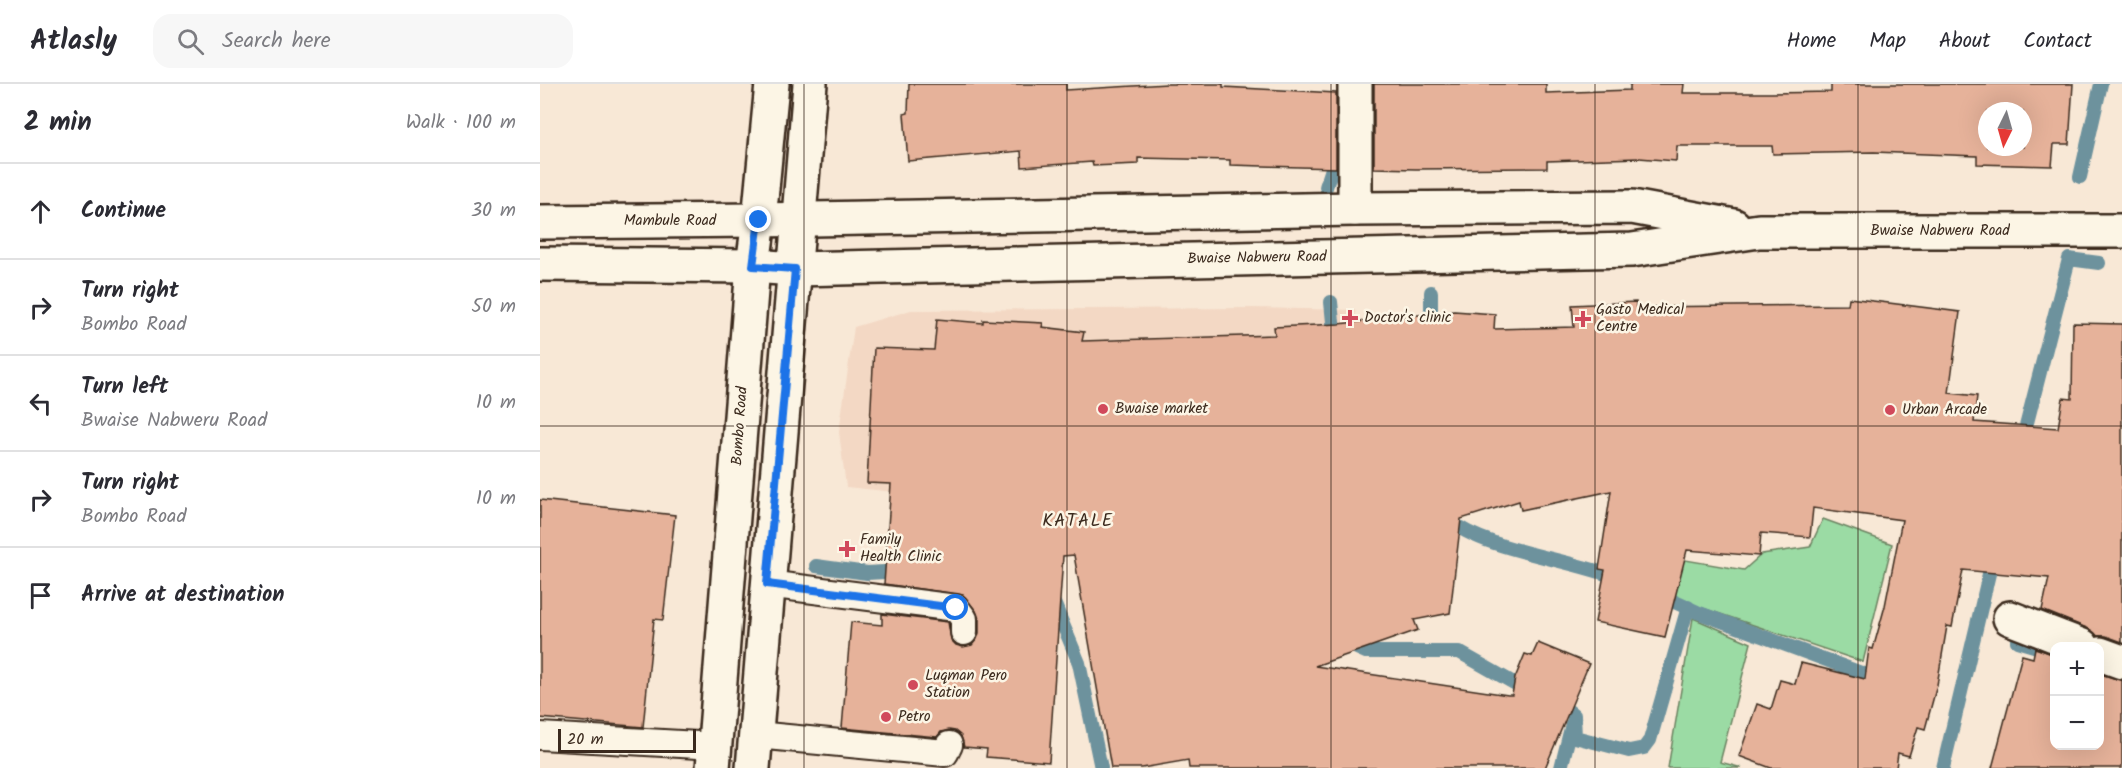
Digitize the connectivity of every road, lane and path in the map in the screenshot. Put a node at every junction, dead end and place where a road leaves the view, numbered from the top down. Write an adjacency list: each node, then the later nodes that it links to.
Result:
1 (772, 84): 6 (main road, Bombo Road)
2 (810, 84): 5 (main road)
3 (1355, 84): 4 (main road)
4 (1355, 208): 5 (main road, Bwaise Nabweru Road); 8 (main road, Bwaise Nabweru Road)
5 (800, 218): 6 (main road, Mambule Road); 12 (main road)
6 (759, 220): 7 (main road, Mambule Road); 11 (main road, Bombo Road)
7 (540, 222)
8 (1759, 231): 9 (main road, Bwaise Nabweru Road); 12 (main road, Bwaise Nabweru Road)
9 (2122, 231)
10 (540, 264): 11 (main road)
11 (753, 266): 12 (main road, Bwaise Nabweru Road); 22 (main road, Bombo Road)
12 (795, 269): 13 (main road)
13 (767, 584): 15 (lane); 19 (main road)
14 (2010, 618): 16 (main road)
15 (964, 632)
16 (2072, 642)
17 (2104, 655): 18 (main road)
18 (2122, 662)
19 (756, 735): 21 (lane); 23 (main road)
20 (540, 736): 22 (lane)
21 (949, 745)
22 (714, 757)
23 (753, 768)

